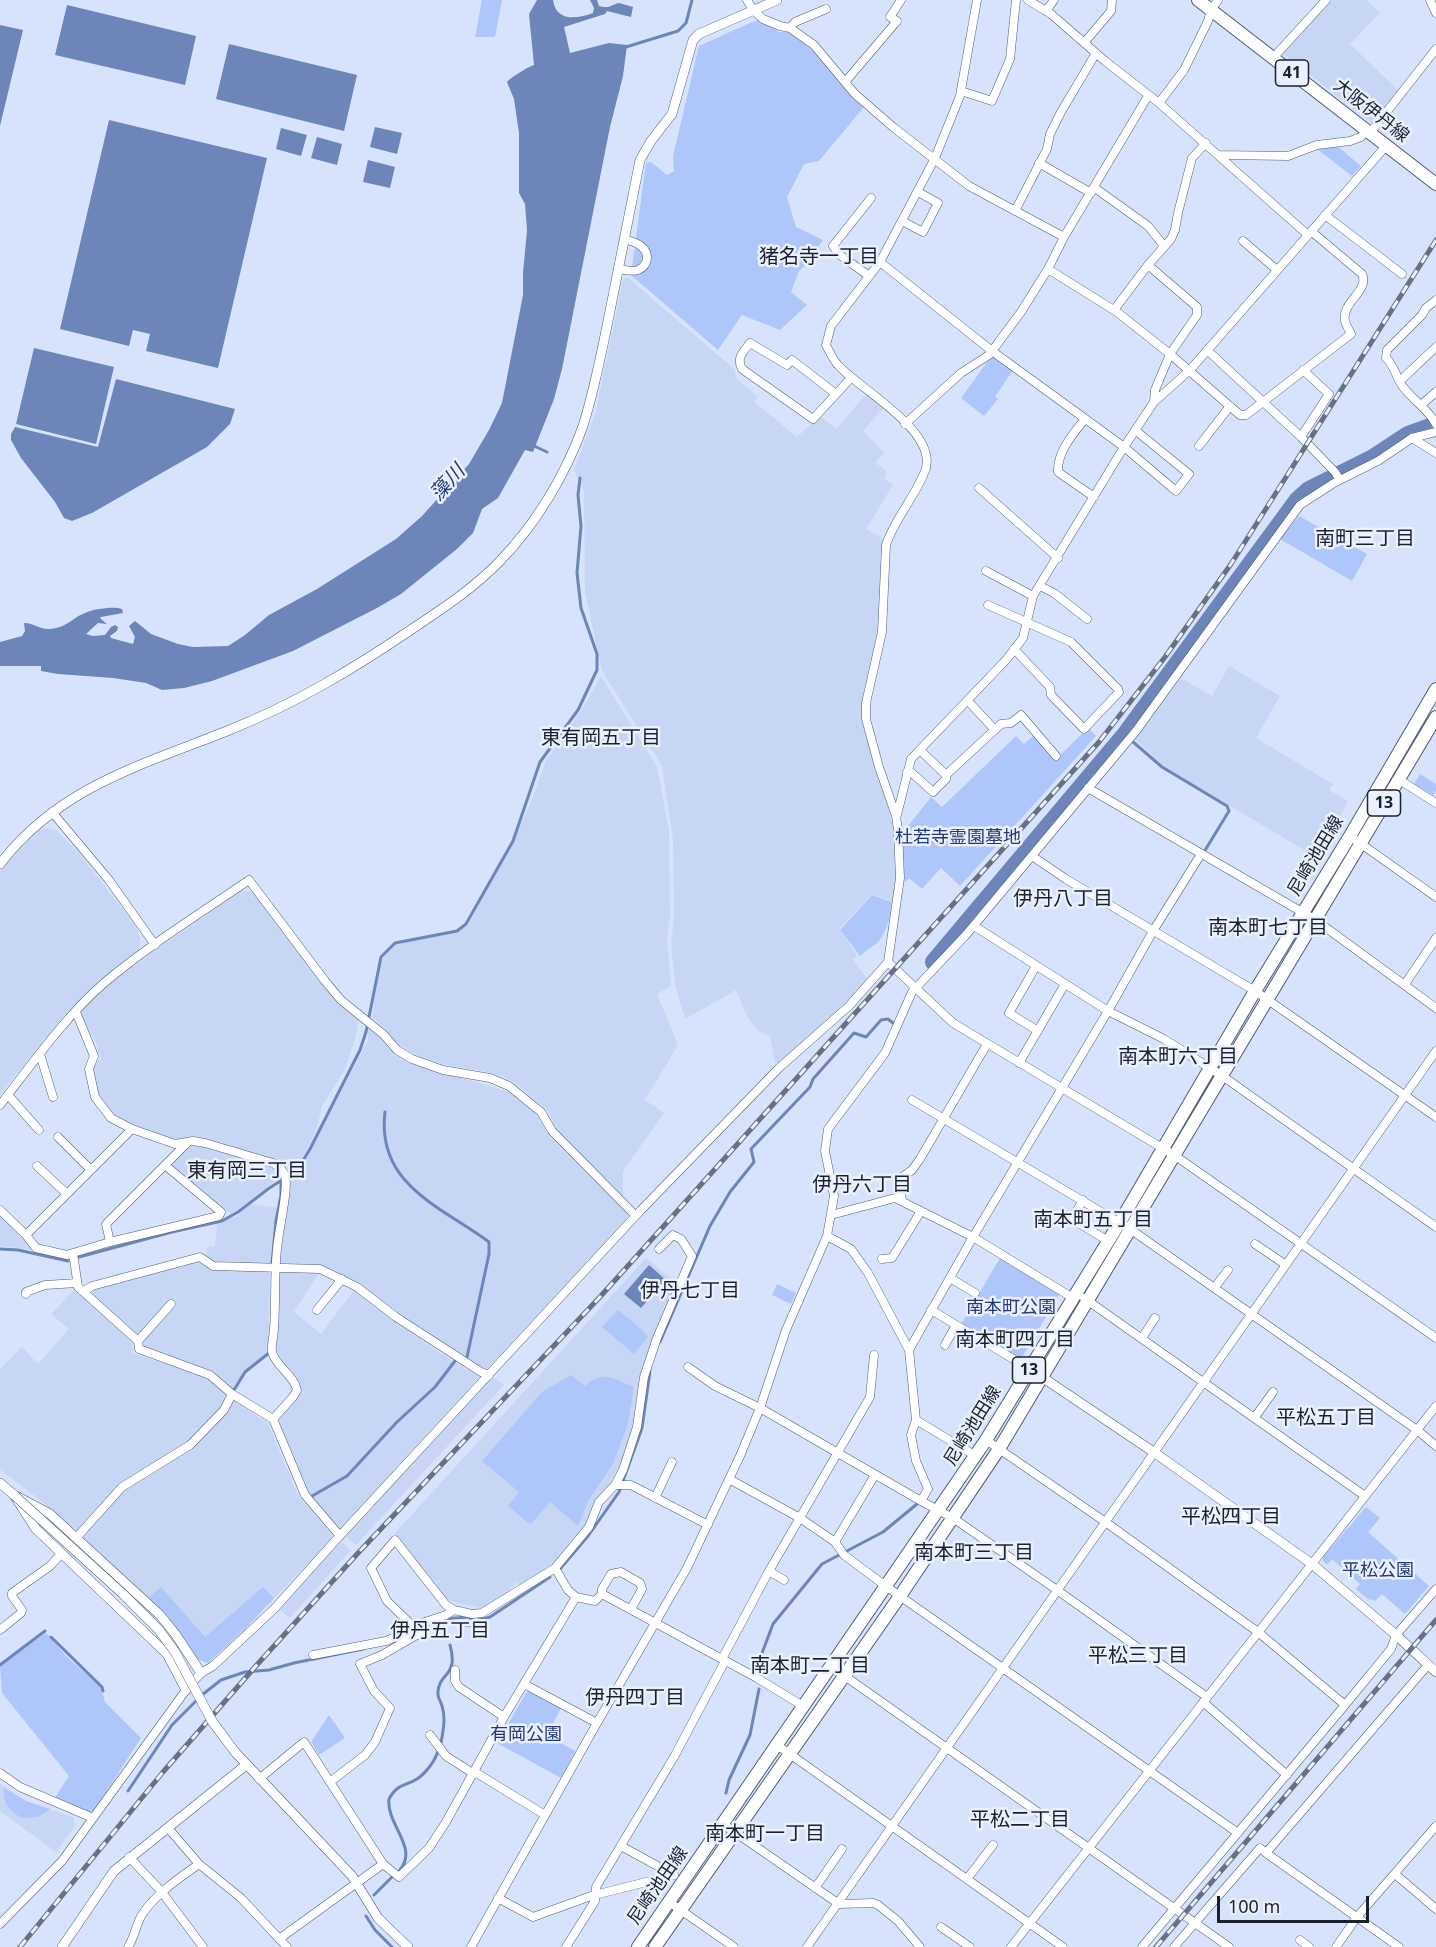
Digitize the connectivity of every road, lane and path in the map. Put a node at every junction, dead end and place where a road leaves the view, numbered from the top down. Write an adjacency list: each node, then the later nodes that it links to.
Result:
1 (747, 0): 14 (street)
2 (777, 0): 14 (street)
3 (900, 0): 22 (street)
4 (977, 0): 23 (street)
5 (1016, 0): 23 (street)
6 (1028, 0): 15 (street)
7 (1054, 0): 15 (street)
8 (1112, 0): 18 (street)
9 (1198, 0): 12 (main road, 大阪伊丹線 / 41)
10 (1326, 0): 21 (street)
11 (1430, 0): 16 (street)
12 (1214, 5): 21 (main road, 大阪伊丹線 / 41); 25 (street)
13 (826, 9): 17 (street)
14 (754, 11): 17 (street); 41 (street)
15 (1046, 11): 18 (street)
16 (1436, 13)
17 (790, 28): 22 (street)
18 (1084, 43): 20 (street)
19 (1436, 48): 26 (street)
20 (1096, 53): 24 (street); 31 (street)
21 (1273, 58): 26 (main road, 大阪伊丹線 / 41)
22 (846, 81): 30 (street)
23 (961, 91): 30 (street)
24 (1148, 96): 25 (street); 33 (street)
25 (1159, 103): 27 (street)
26 (1368, 132): 28 (main road, 大阪伊丹線 / 41); 29 (street)
27 (1206, 143): 29 (street); 43 (street)
28 (1386, 146): 32 (main road, 大阪伊丹線 / 41); 37 (street)
29 (1219, 155): 39 (street)
30 (935, 158): 34 (street); 36 (street)
31 (1039, 163): 33 (street); 36 (street)
32 (1436, 184)
33 (1093, 190): 40 (street); 43 (street)
34 (918, 192): 38 (street); 38 (street)
35 (871, 198): 50 (street)
36 (1015, 211): 40 (street)
37 (1325, 215): 39 (street); 49 (street)
38 (903, 221): 44 (street)
39 (1309, 233): 48 (street); 58 (street)
40 (1064, 237): 47 (street)
41 (624, 239): 46 (street); 46 (street)
42 (1243, 241): 48 (street)
43 (1164, 246): 45 (street)
44 (880, 262): 50 (street); 55 (street)
45 (1148, 265): 52 (street); 56 (street)
46 (618, 269): 99 (street)
47 (1048, 269): 52 (street); 55 (street)
48 (1277, 270): 54 (street)
49 (1402, 274)
50 (869, 276): 59 (street)
51 (1436, 300): 60 (street)
52 (1114, 310): 56 (street)
53 (1436, 347): 60 (street)
54 (1207, 350): 57 (street); 64 (street)
55 (992, 351): 67 (street); 68 (street)
56 (1170, 354): 57 (street); 63 (street)
57 (1190, 370): 63 (street); 66 (street)
58 (1303, 370): 64 (street); 72 (street)
59 (851, 378): 62 (street); 68 (street)
60 (1400, 381): 65 (street)
61 (1436, 392): 65 (street)
62 (836, 394): 62 (street)
63 (1154, 402): 70 (street)
64 (1262, 402): 66 (street); 72 (street)
65 (1421, 405): 69 (street)
66 (1230, 406): 74 (street)
67 (1085, 418): 75 (street); 79 (street)
68 (905, 424): 100 (street)
69 (1436, 424)
70 (1135, 430): 75 (street); 75 (street)
71 (1436, 432): 73 (street)
72 (1301, 437): 77 (street)
73 (1412, 438): 76 (street); 77 (street)
74 (1211, 446)
75 (1124, 447): 79 (street)
76 (1436, 453)
77 (1340, 480): 97 (street)
78 (979, 489): 80 (street)
79 (1094, 498): 80 (street)
80 (1058, 558): 82 (street)
81 (986, 571): 83 (street)
82 (1040, 586): 83 (street); 85 (street)
83 (1033, 596): 86 (street)
84 (988, 605): 86 (street)
85 (1087, 619)
86 (1027, 624): 87 (street); 87 (street)
87 (1014, 649): 89 (street)
88 (1436, 688): 101 (main road, 尼崎池田線 / 13)
89 (968, 701): 91 (street); 92 (street)
90 (1436, 717): 96 (main road, 尼崎池田線 / 13)
91 (995, 730): 93 (street); 95 (street)
92 (920, 750): 94 (street); 95 (street)
93 (1056, 756)
94 (907, 772): 95 (street); 100 (street)
95 (946, 775)
96 (1398, 779): 98 (street); 101 (main road, 尼崎池田線 / 13)
97 (1088, 788): 102 (street); 103 (street)
98 (1436, 803)
99 (52, 812): 104 (street); 110 (street)
100 (897, 816): 111 (street)
101 (1355, 840): 105 (street); 106 (main road, 尼崎池田線 / 13)
102 (1201, 854): 106 (street); 108 (street)
103 (1032, 856): 107 (street); 108 (street)
104 (0, 864)
105 (1436, 897)
106 (1308, 917): 114 (street); 116 (main road, 尼崎池田線 / 13); 117 (main road, 尼崎池田線 / 13)
107 (974, 926): 112 (street); 115 (street)
108 (1153, 931): 116 (street); 119 (street)
109 (1436, 938): 114 (street)
110 (155, 945): 120 (street); 152 (street)
111 (888, 962): 115 (street); 152 (street)
112 (1036, 966): 113 (street); 121 (street)
113 (1065, 984): 119 (street); 121 (street)
114 (1405, 984): 118 (street)
115 (917, 988): 122 (street); 153 (street)
116 (1255, 991): 117 (street); 126 (main road, 尼崎池田線 / 13)
117 (1266, 999): 127 (main road, 尼崎池田線 / 13); 130 (street)
118 (1436, 1008)
119 (1108, 1011): 126 (street); 128 (street)
120 (76, 1012): 124 (street); 136 (street)
121 (1038, 1031): 125 (street)
122 (987, 1044): 125 (street); 135 (street)
123 (1436, 1051): 130 (street)
124 (40, 1054): 129 (street); 131 (street)
125 (1019, 1063): 128 (street)
126 (1209, 1068): 127 (street); 140 (main road, 尼崎池田線 / 13)
127 (1221, 1075): 141 (main road, 尼崎池田線 / 13); 145 (street)
128 (1063, 1088): 140 (street); 142 (street)
129 (8, 1095): 133 (street); 137 (street)
130 (1405, 1095): 134 (street); 145 (street)
131 (53, 1097)
132 (912, 1100): 135 (street)
133 (0, 1105)
134 (1436, 1117)
135 (943, 1118): 142 (street); 149 (street)
136 (132, 1129): 139 (street); 146 (street)
137 (39, 1130)
138 (58, 1137): 146 (street)
139 (187, 1143): 144 (street); 167 (street)
140 (1162, 1147): 141 (street); 154 (main road, 尼崎池田線 / 13)
141 (1174, 1155): 154 (main road, 尼崎池田線 / 13); 162 (street)
142 (1019, 1161): 148 (street); 158 (street)
143 (37, 1166): 147 (street)
144 (166, 1166): 160 (street); 160 (street)
145 (1354, 1169): 155 (street); 162 (street)
146 (91, 1170): 147 (street)
147 (67, 1194): 156 (street)
148 (1083, 1200): 154 (street); 159 (street)
149 (902, 1201): 151 (street); 153 (street)
150 (0, 1210): 156 (street)
151 (921, 1211): 158 (street); 165 (street)
152 (635, 1215): 192 (street)
153 (831, 1215): 157 (street)
154 (1125, 1225): 159 (main road, 尼崎池田線 / 13); 172 (street); 177 (main road, 尼崎池田線 / 13)
155 (1436, 1227)
156 (26, 1235): 164 (street)
157 (827, 1236): 188 (street); 198 (street)
158 (973, 1238): 169 (street); 176 (street)
159 (1108, 1241): 176 (main road, 尼崎池田線 / 13)
160 (110, 1242): 164 (street)
161 (1255, 1244): 166 (street)
162 (1301, 1244): 166 (street); 185 (street)
163 (659, 1249): 213 (street)
164 (73, 1253): 171 (street)
165 (882, 1259)
166 (1286, 1265): 181 (street)
167 (275, 1268): 170 (street); 173 (street); 200 (street)
168 (1228, 1270): 172 (street)
169 (950, 1278): 174 (street); 180 (street)
170 (342, 1279): 179 (street); 192 (street)
171 (77, 1283): 173 (street); 175 (street)
172 (1215, 1287): 181 (street)
173 (84, 1291): 186 (street)
174 (975, 1293)
175 (26, 1294)
176 (1075, 1296): 177 (street); 191 (main road, 尼崎池田線 / 13)
177 (1088, 1300): 184 (street); 193 (main road, 尼崎池田線 / 13)
178 (171, 1304): 186 (street)
179 (317, 1310)
180 (931, 1310): 183 (street); 188 (street)
181 (1252, 1313): 194 (street); 202 (street)
182 (1155, 1318): 184 (street)
183 (956, 1326): 187 (street); 191 (street)
184 (1142, 1338): 194 (street)
185 (1436, 1338)
186 (138, 1341): 196 (street)
187 (945, 1345)
188 (909, 1350): 201 (street)
189 (874, 1355): 206 (street)
190 (688, 1367): 198 (street)
191 (1030, 1369): 193 (street); 203 (main road, 尼崎池田線 / 13)
192 (489, 1375): 223 (street)
193 (1042, 1376): 205 (main road, 尼崎池田線 / 13); 207 (street)
194 (1204, 1382): 199 (street); 207 (street)
195 (1273, 1392): 199 (street)
196 (232, 1394): 200 (street); 224 (street)
197 (1436, 1406): 202 (street)
198 (760, 1408): 206 (street); 211 (street)
199 (1255, 1417): 215 (street)
200 (273, 1419): 223 (street)
201 (916, 1420): 208 (street); 217 (street)
202 (1417, 1430): 204 (street); 215 (street)
203 (986, 1440): 205 (street); 208 (main road, 尼崎池田線 / 13)
204 (1436, 1446)
205 (999, 1449): 220 (main road, 尼崎池田線 / 13); 221 (street)
206 (838, 1452): 210 (street); 219 (street)
207 (1155, 1453): 221 (street); 227 (street)
208 (976, 1456): 218 (main road, 尼崎池田線 / 13)
209 (672, 1462): 216 (street)
210 (875, 1475): 217 (street); 225 (street)
211 (729, 1479): 219 (street); 222 (street)
212 (0, 1483): 214 (street)
213 (616, 1485): 216 (street); 228 (street)
214 (14, 1495): 224 (street); 226 (street); 263 (street, bridge)
215 (1365, 1496): 227 (street)
216 (655, 1498): 222 (street)
217 (921, 1501): 218 (street)
218 (938, 1512): 220 (street); 231 (main road, 尼崎池田線 / 13)
219 (800, 1518): 225 (street); 229 (street)
220 (953, 1518): 233 (street); 235 (main road, 尼崎池田線 / 13)
221 (1104, 1521): 233 (street); 242 (street)
222 (708, 1525): 239 (street)
223 (340, 1536): 250 (street)
224 (77, 1537): 250 (street)
225 (835, 1542): 231 (street)
226 (61, 1554): 241 (street); 253 (street)
227 (1312, 1564): 242 (street); 243 (street)
228 (555, 1568): 236 (street); 238 (street)
229 (769, 1571): 230 (street); 245 (street)
230 (784, 1580)
231 (887, 1587): 235 (street); 246 (main road, 尼崎池田線 / 13)
232 (1436, 1589): 243 (street)
233 (1057, 1590): 247 (street); 254 (street)
234 (602, 1594): 236 (street); 237 (street); 237 (street)
235 (900, 1596): 247 (street); 251 (main road, 尼崎池田線 / 13)
236 (576, 1597): 252 (street)
237 (631, 1609): 239 (street)
238 (454, 1610): 240 (street); 240 (street)
239 (656, 1621): 245 (street); 258 (street)
240 (414, 1627): 244 (street); 269 (street)
241 (0, 1630)
242 (1258, 1632): 254 (street); 255 (street)
243 (1396, 1635): 248 (street); 255 (street)
244 (313, 1655)
245 (723, 1660): 256 (street); 279 (street)
246 (832, 1667): 251 (street); 256 (main road, 尼崎池田線 / 13)
247 (1003, 1669): 261 (street); 264 (street)
248 (1432, 1669): 282 (street)
249 (455, 1670): 257 (street)
250 (201, 1673): 253 (street)
251 (844, 1675): 261 (street); 262 (main road, 尼崎池田線 / 13)
252 (524, 1684): 257 (street); 258 (street)
253 (186, 1690): 271 (street)
254 (1205, 1700): 264 (street); 267 (street)
255 (1345, 1705): 267 (street)
256 (803, 1706): 260 (main road, 尼崎池田線 / 13)
257 (504, 1717): 266 (street)
258 (597, 1723): 270 (street)
259 (430, 1735): 266 (street)
260 (777, 1745): 262 (street); 272 (main road, 尼崎池田線 / 13)
261 (947, 1747): 273 (street); 280 (street)
262 (789, 1753): 273 (street); 276 (main road, 尼崎池田線 / 13)
263 (246, 1765): 268 (street); 275 (street)
264 (1148, 1771): 277 (street); 280 (street)
265 (0, 1773): 271 (street)
266 (474, 1773): 270 (street); 285 (street)
267 (1287, 1775): 277 (street)
268 (259, 1779): 269 (street); 289 (street)
269 (330, 1782): 285 (street)
270 (545, 1815): 293 (street)
271 (93, 1818): 301 (street)
272 (723, 1824): 276 (street); 287 (main road, 尼崎池田線 / 13)
273 (892, 1826): 288 (street); 295 (street)
274 (1436, 1826): 286 (street)
275 (168, 1828): 283 (street); 284 (street)
276 (735, 1832): 290 (street); 298 (main road, 尼崎池田線 / 13)
277 (1238, 1833): 296 (street)
278 (993, 1845): 288 (street)
279 (621, 1846): 287 (street); 292 (street)
280 (1089, 1848): 296 (street); 302 (street)
281 (842, 1849): 290 (street)
282 (1266, 1853): 299 (street); 300 (street)
283 (129, 1857): 291 (street); 306 (street)
284 (199, 1864): 291 (street); 304 (street)
285 (383, 1864): 289 (street)
286 (1395, 1874): 297 (street); 299 (street)
287 (679, 1878): 292 (street); 294 (main road, 尼崎池田線 / 13)
288 (967, 1879): 302 (street)
289 (356, 1883): 304 (street); 310 (street)
290 (815, 1888): 295 (street)
291 (161, 1891): 307 (street); 308 (street)
292 (595, 1896): 293 (street); 312 (street)
293 (498, 1898): 311 (street)
294 (669, 1902): 298 (street); 313 (main road, 尼崎池田線 / 13)
295 (839, 1904): 316 (street); 317 (street)
296 (1175, 1909): 300 (street); 321 (street)
297 (1436, 1909)
298 (681, 1910): 314 (main road, 尼崎池田線 / 13); 315 (street)
299 (1357, 1917): 325 (street); 326 (street)
300 (1195, 1923): 322 (street); 323 (street)
301 (0, 1924)
302 (1030, 1924): 319 (street); 320 (street)
303 (941, 1927): 318 (street)
304 (279, 1939): 309 (street)
305 (1300, 1940): 324 (street)
306 (62, 1947)
307 (128, 1947)
308 (203, 1947)
309 (287, 1947)
310 (408, 1947)
311 (471, 1947)
312 (566, 1947)
313 (638, 1947)
314 (655, 1947)
315 (734, 1947)
316 (807, 1947)
317 (920, 1947)
318 (970, 1947)
319 (1011, 1947)
320 (1063, 1947)
321 (1142, 1947)
322 (1174, 1947)
323 (1229, 1947)
324 (1309, 1947)
325 (1336, 1947)
326 (1399, 1947)

